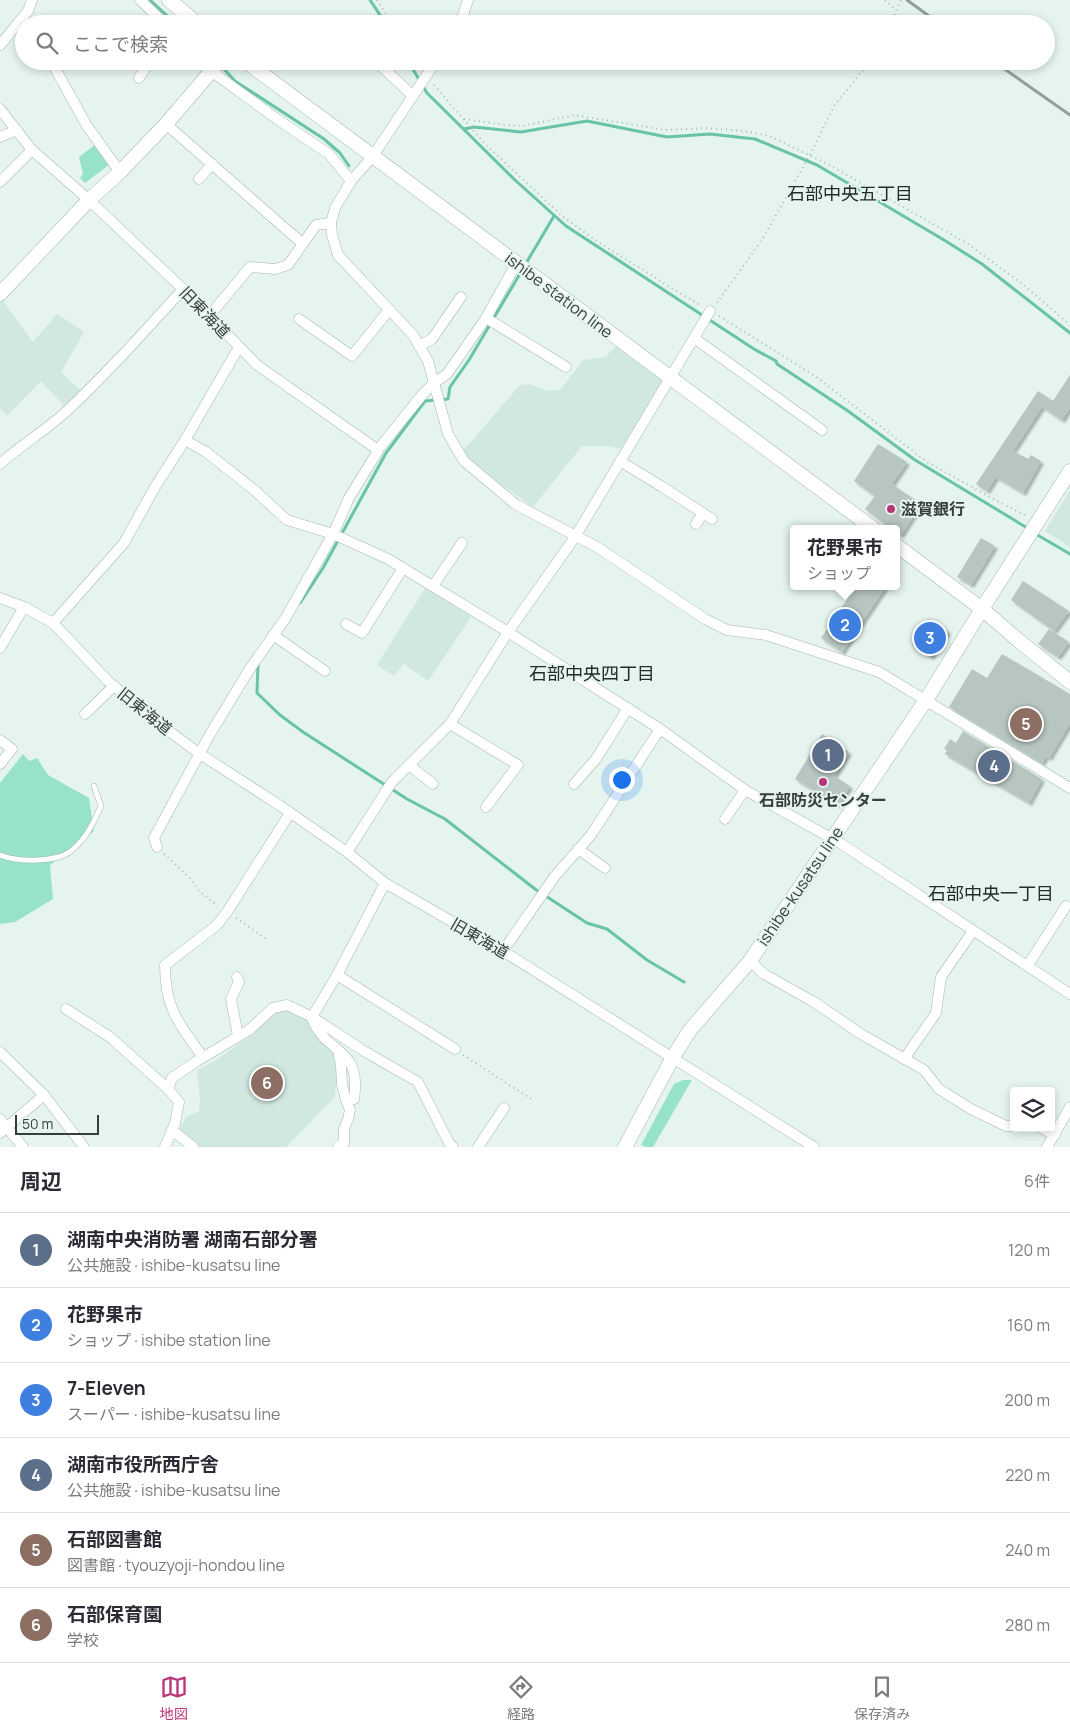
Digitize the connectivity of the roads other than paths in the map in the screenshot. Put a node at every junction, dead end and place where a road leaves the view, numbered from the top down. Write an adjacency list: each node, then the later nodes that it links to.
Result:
1 (32, 0): 5 (street)
2 (140, 0): 6 (street)
3 (169, 0): 7 (main road)
4 (468, 0): 8 (street)
5 (29, 15)
6 (156, 15)
7 (187, 15)
8 (464, 15)
9 (15, 32): 10 (street)
10 (0, 46)
11 (56, 70): 27 (street)
12 (144, 70): 18 (street)
13 (206, 70): 21 (main road)
14 (218, 70): 29 (street)
15 (257, 70): 25 (main road, ishibe station line)
16 (386, 70): 19 (street)
17 (429, 70): 19 (street)
18 (139, 78)
19 (414, 96): 25 (street)
20 (0, 109): 22 (street, 旧東海道)
21 (166, 124): 26 (street); 27 (main road)
22 (17, 130): 23 (street); 24 (street, 旧東海道)
23 (0, 137)
24 (32, 150): 30 (street); 31 (street, 旧東海道)
25 (373, 156): 29 (street); 34 (main road, ishibe station line)
26 (212, 164): 28 (street); 33 (street)
27 (120, 172): 31 (main road)
28 (199, 179)
29 (351, 181): 32 (street)
30 (0, 182)
31 (89, 200): 35 (street, 旧東海道); 36 (main road)
32 (331, 223): 33 (street); 38 (street)
33 (304, 244): 40 (street)
34 (516, 264): 42 (street); 47 (main road, ishibe station line)
35 (184, 289): 40 (street, 旧東海道); 53 (street)
36 (1, 291)
37 (461, 298): 44 (street)
38 (389, 310): 41 (street); 44 (street)
39 (710, 310): 43 (street)
40 (210, 315): 45 (street, 旧東海道)
41 (299, 318)
42 (486, 318): 46 (street); 48 (street)
43 (694, 338): 47 (street); 49 (street)
44 (419, 346): 48 (street)
45 (239, 347): 50 (street, 旧東海道); 51 (street)
46 (566, 367)
47 (670, 378): 52 (street); 56 (main road, ishibe station line)
48 (434, 383): 51 (street); 58 (street)
49 (822, 430)
50 (186, 440): 57 (street); 66 (street, 旧東海道)
51 (378, 450): 57 (street)
52 (620, 461): 55 (street); 58 (street)
53 (0, 464)
54 (1070, 470): 65 (main road, ishibe-kusatsu line)
55 (696, 524)
56 (869, 525)
57 (333, 534): 61 (street); 69 (street)
58 (575, 537): 68 (street); 74 (street)
59 (462, 543): 62 (street)
60 (900, 548): 65 (main road)
61 (403, 568): 62 (street); 67 (street)
62 (433, 586): 68 (street)
63 (0, 598): 64 (street)
64 (24, 607): 66 (street); 70 (street)
65 (982, 609): 72 (main road); 74 (main road, ishibe-kusatsu line)
66 (53, 623): 73 (street, 旧東海道)
67 (346, 624)
68 (508, 632): 75 (street); 77 (street)
69 (273, 635): 71 (street); 80 (street)
70 (0, 648)
71 (325, 671)
72 (1070, 682)
73 (114, 686): 76 (street); 80 (street, 旧東海道)
74 (926, 700): 86 (street); 91 (main road, ishibe-kusatsu line)
75 (628, 708): 78 (street); 84 (street)
76 (85, 714)
77 (450, 724): 82 (street); 88 (street)
78 (660, 729): 87 (street); 93 (street)
79 (0, 740): 81 (street)
80 (200, 754): 89 (street, 旧東海道); 92 (street)
81 (0, 764)
82 (408, 766): 83 (street); 94 (street)
83 (433, 784)
84 (574, 784)
85 (94, 786): 95 (lane)
86 (1070, 788)
87 (744, 790): 90 (street); 91 (street)
88 (486, 807)
89 (290, 813): 94 (street, 旧東海道); 112 (street)
90 (725, 818)
91 (832, 838): 99 (street); 101 (main road, ishibe-kusatsu line)
92 (157, 847)
93 (578, 849): 96 (street); 100 (street)
94 (347, 852): 97 (street, 旧東海道)
95 (0, 855)
96 (605, 868)
97 (385, 883): 100 (street, 旧東海道); 103 (street)
98 (1066, 906): 102 (street)
99 (974, 931): 102 (street); 114 (street)
100 (503, 951): 113 (street, 旧東海道)
101 (750, 961): 113 (main road, ishibe-kusatsu line); 114 (street)
102 (1028, 965): 105 (street)
103 (337, 975): 107 (street); 110 (street)
104 (237, 977): 108 (street)
105 (1070, 994)
106 (66, 1009): 115 (street)
107 (312, 1017): 108 (street); 109 (street); 132 (street)
108 (238, 1036): 112 (street)
109 (338, 1050): 117 (street); 131 (street)
110 (454, 1050)
111 (0, 1052): 116 (street)
112 (203, 1057): 115 (street)
113 (673, 1057): 126 (street, 旧東海道); 134 (main road, ishibe-kusatsu line)
114 (904, 1059): 121 (street)
115 (168, 1089): 123 (street)
116 (44, 1095): 122 (street); 128 (street)
117 (354, 1099)
118 (1070, 1107): 125 (street)
119 (504, 1108): 133 (street)
120 (0, 1119): 122 (street)
121 (1010, 1126)
122 (4, 1130): 127 (street)
123 (172, 1130): 129 (street); 130 (street)
124 (1049, 1132): 125 (street)
125 (1055, 1135): 135 (street)
126 (812, 1146)
127 (23, 1147)
128 (84, 1147)
129 (165, 1147)
130 (193, 1147)
131 (338, 1147)
132 (453, 1147)
133 (478, 1147)
134 (625, 1147)
135 (1047, 1147)

